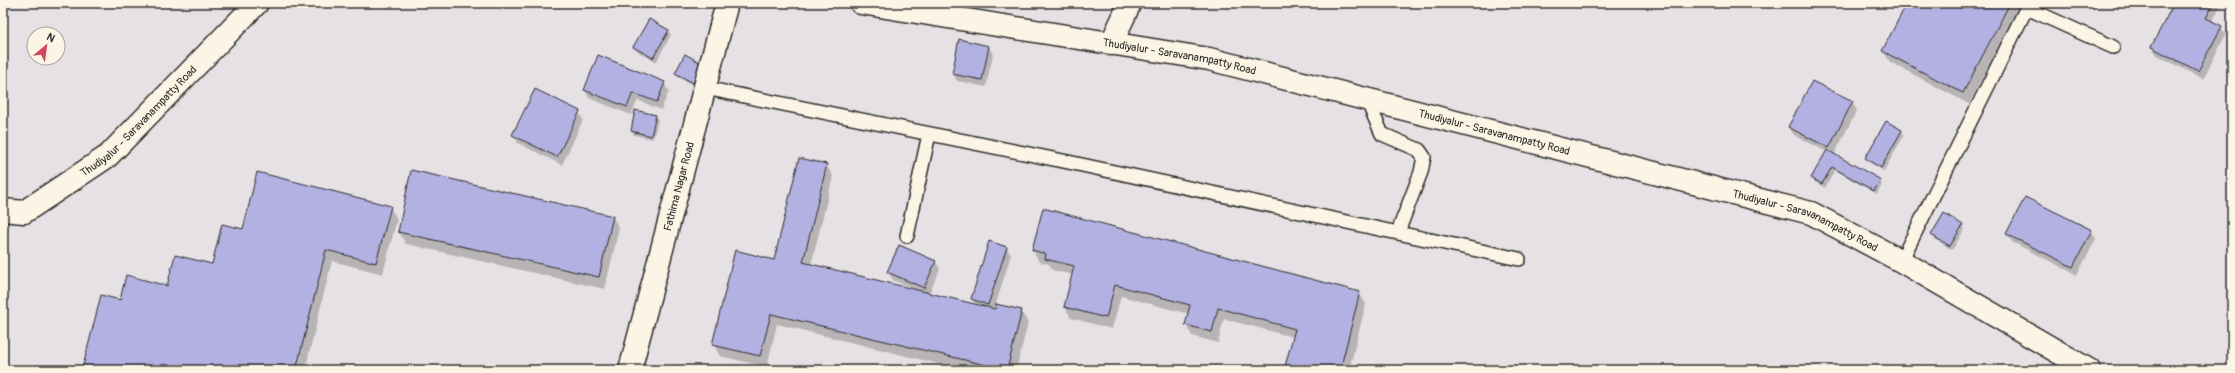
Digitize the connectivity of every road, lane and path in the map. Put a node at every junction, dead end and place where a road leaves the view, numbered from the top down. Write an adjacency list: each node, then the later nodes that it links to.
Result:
1 (257, 3): 11 (main road, Thudiyalur - Saravanampatty Road)
2 (727, 3): 8 (main road, Fathima Nagar Road)
3 (861, 3): 6 (main road, Thudiyalur - Saravanampatty Road)
4 (1130, 3): 6 (main road)
5 (2028, 5): 7 (lane); 15 (lane)
6 (1111, 44): 9 (main road, Thudiyalur - Saravanampatty Road)
7 (2113, 47)
8 (705, 88): 10 (lane); 16 (main road, Fathima Nagar Road)
9 (1367, 100): 12 (lane); 15 (main road, Thudiyalur - Saravanampatty Road)
10 (929, 134): 12 (lane); 13 (lane)
11 (3, 210)
12 (1398, 232): 14 (lane)
13 (907, 236)
14 (1520, 259)
15 (1901, 261): 17 (main road, Thudiyalur - Saravanampatty Road)
16 (630, 370)
17 (2089, 370)

